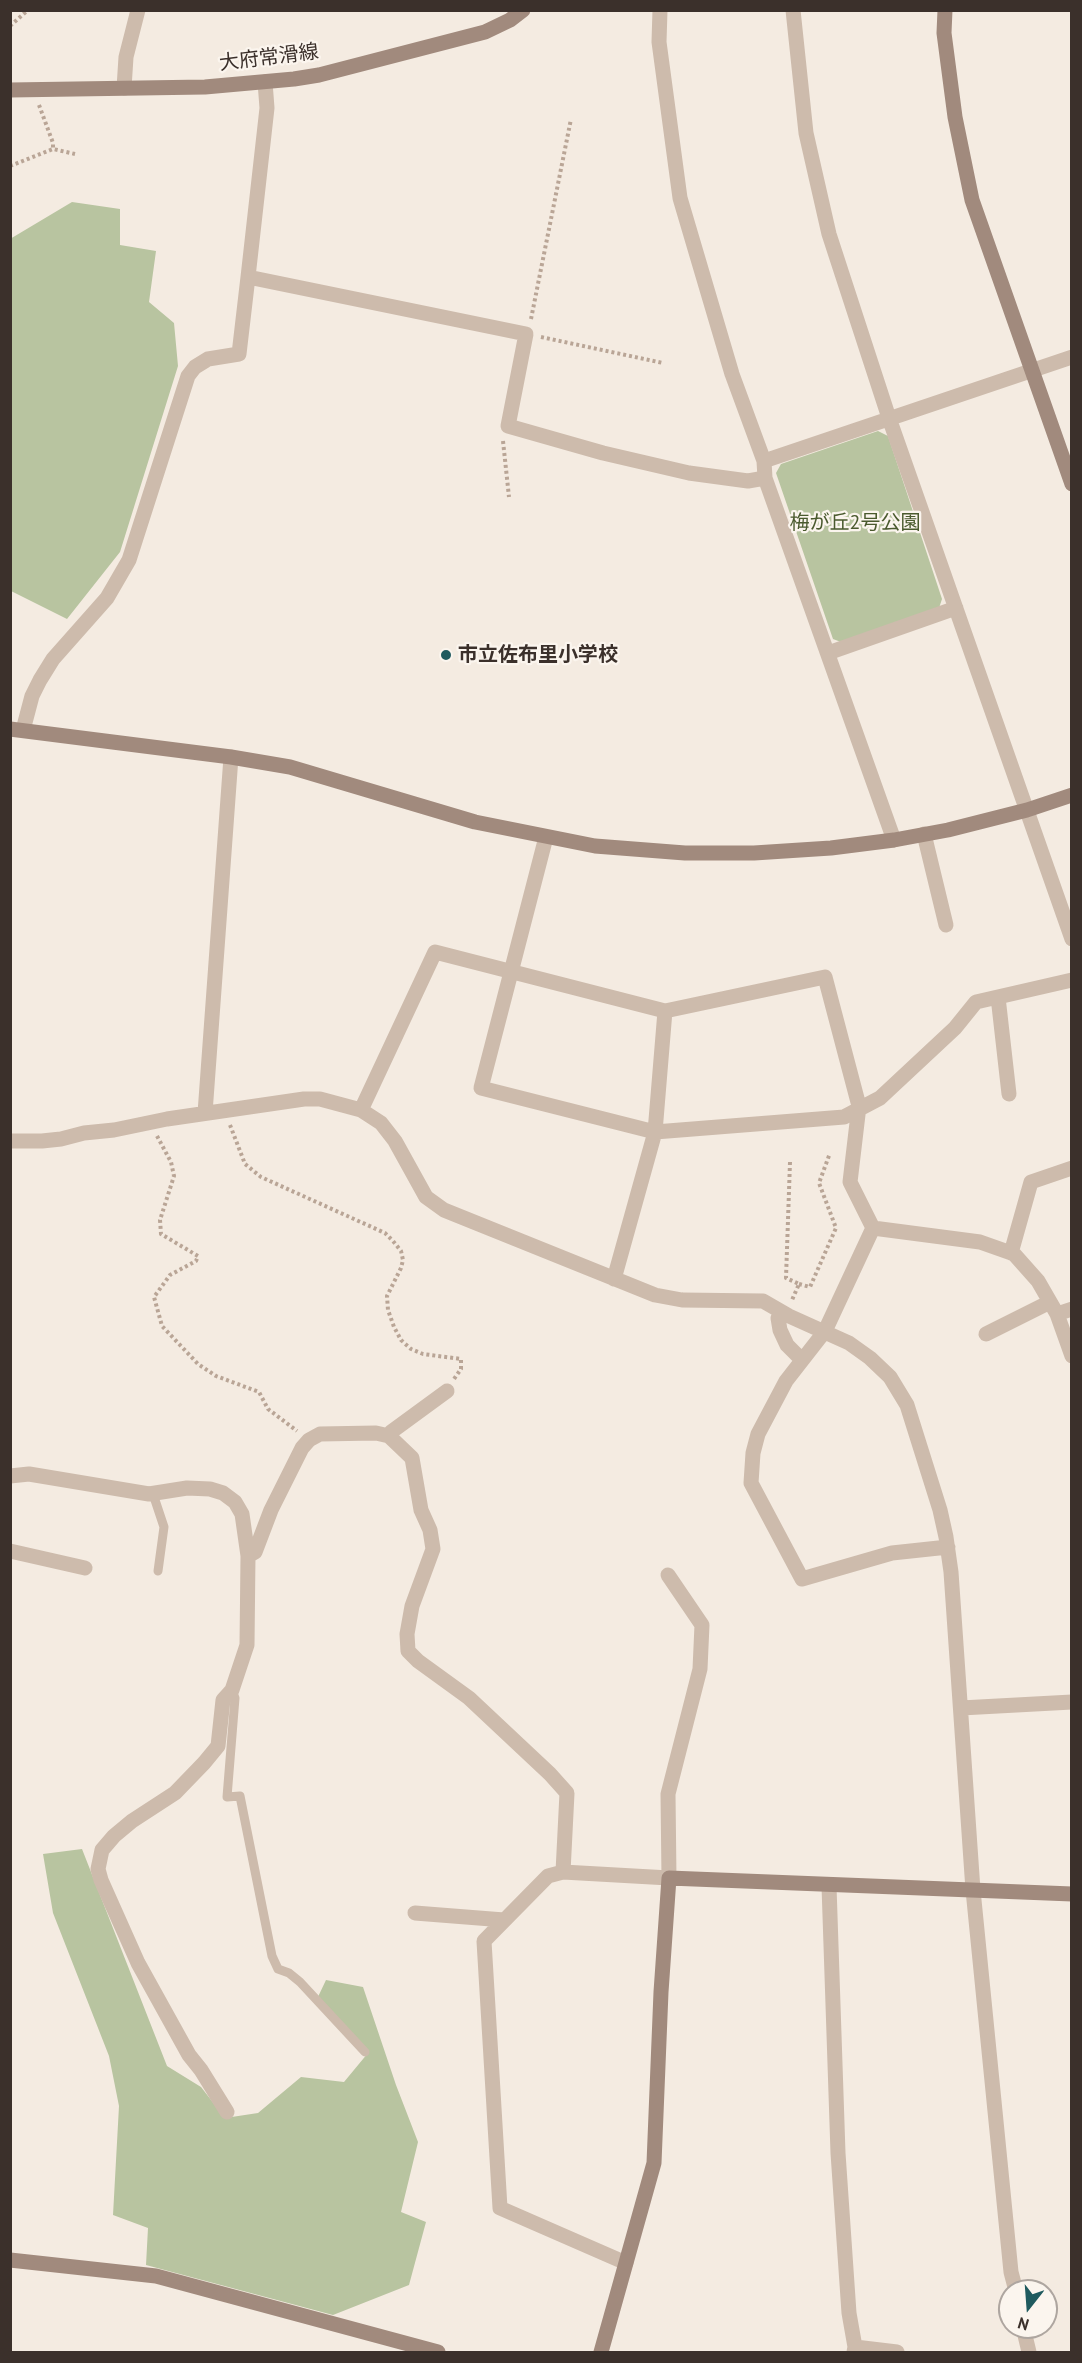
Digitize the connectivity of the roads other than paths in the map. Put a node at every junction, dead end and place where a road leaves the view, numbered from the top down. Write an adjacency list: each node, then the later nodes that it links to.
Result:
1 (138, 10): 7 (street)
2 (523, 10): 6 (street, 大府常滑線)
3 (660, 10): 13 (street)
4 (793, 10): 12 (street)
5 (945, 10): 11 (street)
6 (264, 82): 7 (street, 大府常滑線); 9 (street)
7 (124, 88): 8 (street, 大府常滑線)
8 (10, 90)
9 (248, 278): 14 (street); 18 (street)
10 (1071, 357): 11 (street)
11 (1031, 370): 12 (street); 15 (street)
12 (889, 418): 13 (street); 16 (street)
13 (764, 461): 14 (street)
14 (765, 478): 17 (street)
15 (1071, 484)
16 (956, 608): 17 (street); 21 (street)
17 (828, 653): 24 (street)
18 (17, 729): 19 (street)
19 (231, 757): 23 (street); 34 (street)
20 (1071, 795): 21 (street)
21 (1027, 810): 22 (street); 26 (street)
22 (924, 834): 24 (street); 25 (street)
23 (546, 837): 24 (street); 27 (street)
24 (894, 840)
25 (946, 925)
26 (1071, 939)
27 (511, 972): 30 (street); 32 (street); 35 (street)
28 (1071, 980): 29 (street)
29 (998, 997): 31 (street); 33 (street)
30 (665, 1011): 33 (street); 35 (street)
31 (1009, 1094)
32 (361, 1110): 34 (street); 40 (street)
33 (859, 1111): 35 (street); 38 (street)
34 (205, 1113): 36 (street)
35 (655, 1132): 40 (street)
36 (10, 1141)
37 (1071, 1168): 39 (street)
38 (873, 1228): 39 (street); 44 (street)
39 (1011, 1253): 41 (street)
40 (614, 1279): 43 (street)
41 (1053, 1308): 42 (street); 45 (street); 46 (street)
42 (1071, 1309)
43 (784, 1313): 44 (street); 47 (street)
44 (825, 1331): 47 (street); 52 (street)
45 (986, 1334)
46 (1071, 1356)
47 (802, 1360): 52 (street)
48 (447, 1391): 49 (street)
49 (389, 1436): 54 (street); 61 (street)
50 (10, 1476): 51 (street)
51 (153, 1494): 54 (street); 56 (lane)
52 (948, 1547): 60 (street)
53 (10, 1551): 55 (street)
54 (248, 1557): 58 (street)
55 (85, 1568)
56 (158, 1572)
57 (668, 1575): 62 (street)
58 (232, 1690): 68 (lane); 69 (street)
59 (1071, 1702): 60 (street)
60 (961, 1708): 64 (street)
61 (563, 1872): 62 (street); 67 (street)
62 (669, 1878): 63 (street); 71 (street)
63 (829, 1886): 64 (street); 73 (street)
64 (973, 1890): 65 (street); 72 (street)
65 (1071, 1894)
66 (416, 1913): 67 (street)
67 (504, 1920): 71 (street)
68 (365, 2052)
69 (227, 2112)
70 (10, 2260): 74 (street)
71 (626, 2263): 75 (street)
72 (1013, 2279)
73 (854, 2350): 76 (street)
74 (438, 2352)
75 (601, 2352)
76 (897, 2352)

